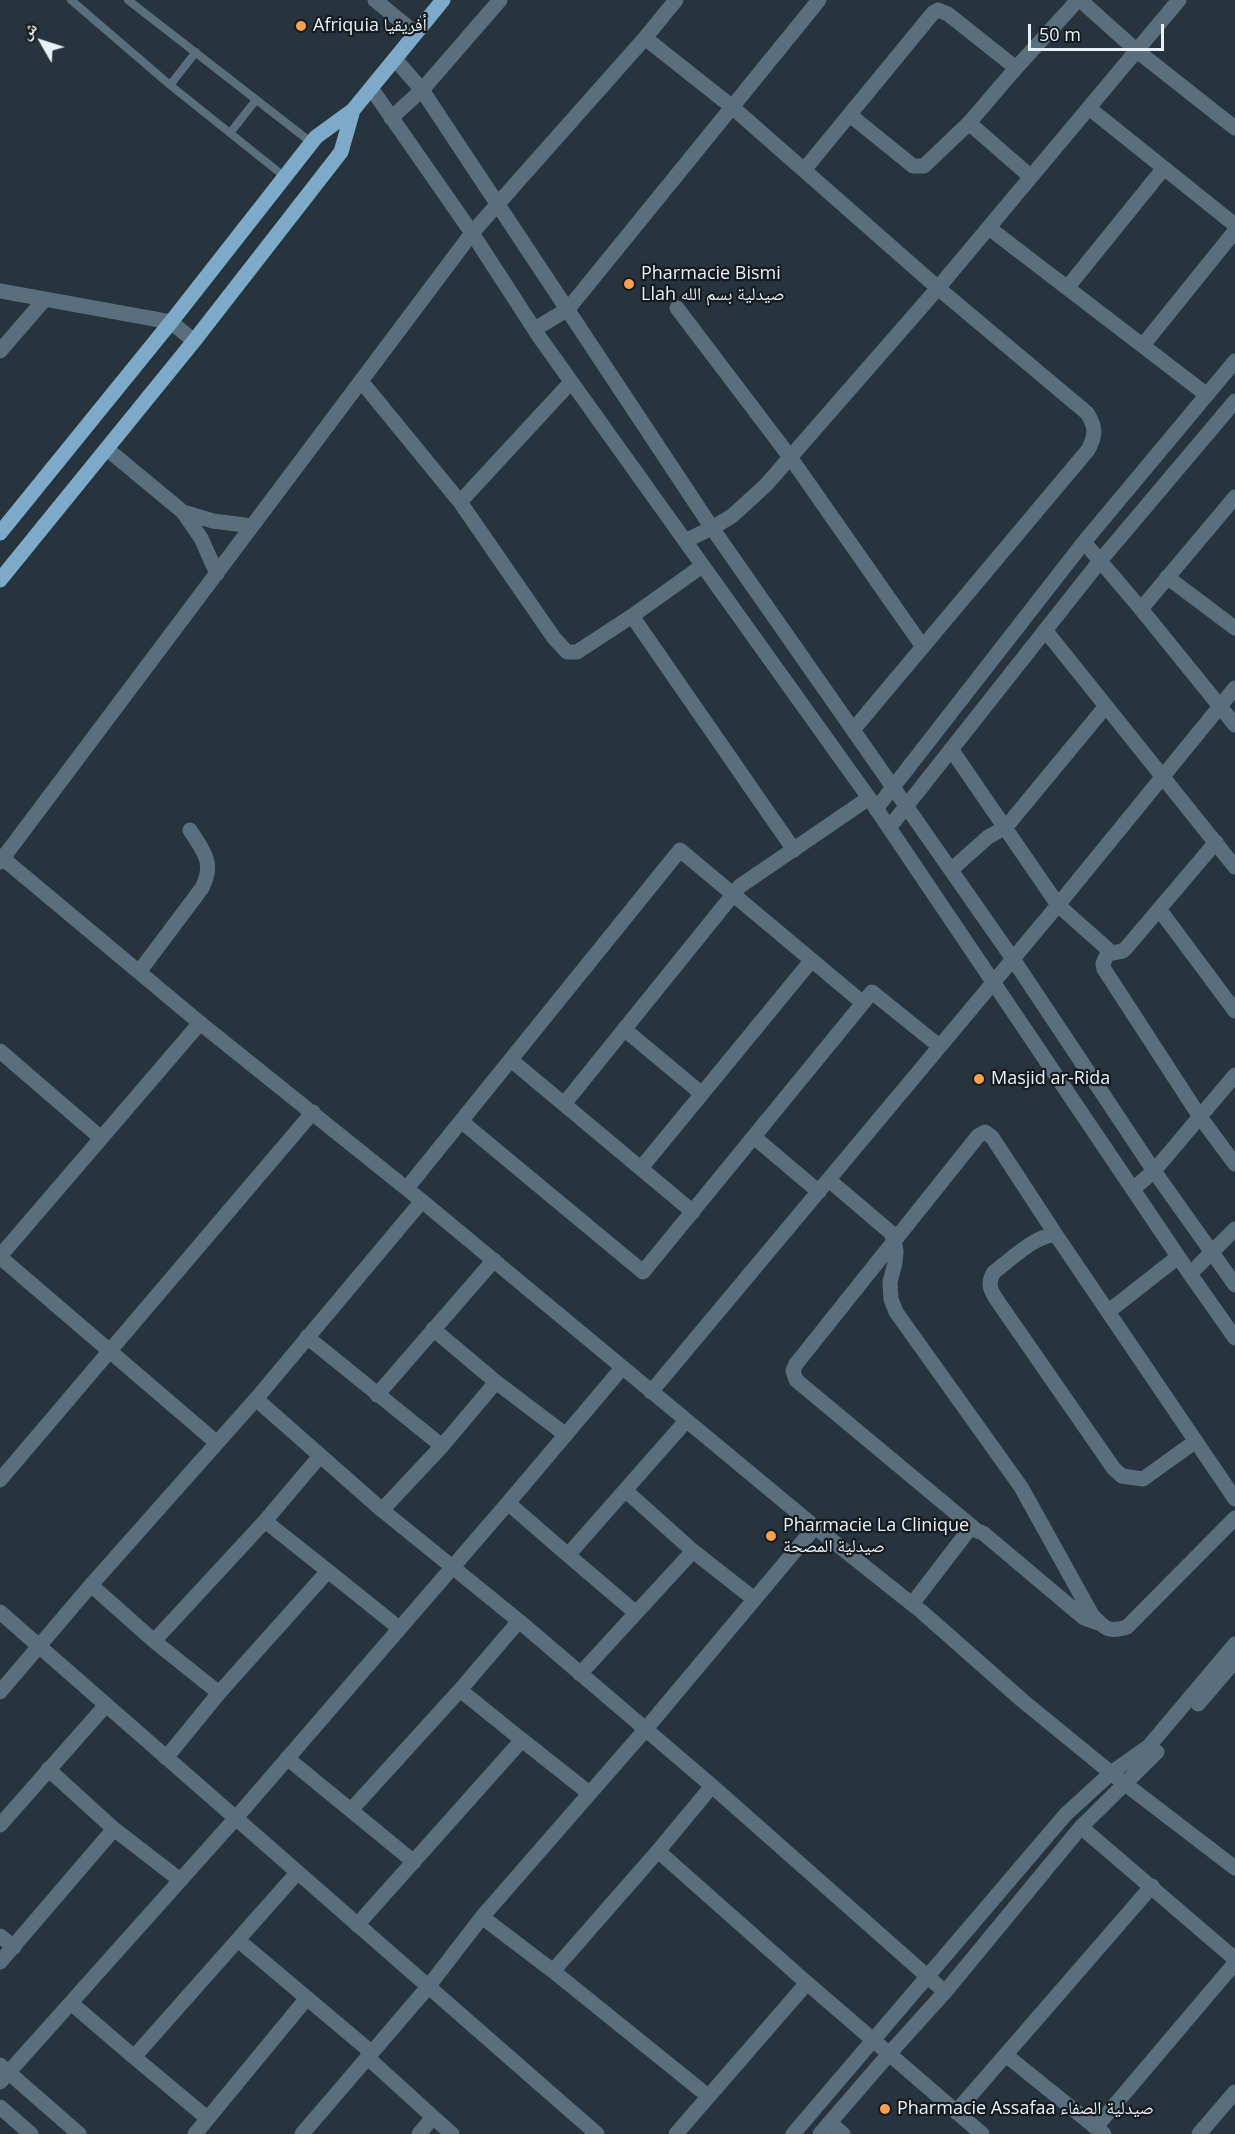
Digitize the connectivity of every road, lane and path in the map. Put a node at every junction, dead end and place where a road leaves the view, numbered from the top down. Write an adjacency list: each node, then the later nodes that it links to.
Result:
1 (71, 0): 16 (lane)
2 (128, 0): 13 (lane)
3 (375, 0): 10 (street)
4 (500, 0): 18 (street)
5 (676, 0): 11 (street)
6 (819, 0): 20 (street)
7 (1079, 0): 12 (street); 15 (street)
8 (1179, 0): 12 (street)
9 (437, 2): 10 (main road)
10 (415, 33): 14 (main road)
11 (645, 38): 20 (street); 33 (street)
12 (1136, 50): 21 (street); 26 (street)
13 (196, 52): 16 (lane); 19 (lane)
14 (395, 59): 17 (main road); 18 (street)
15 (1016, 68): 23 (street); 25 (street)
16 (170, 85): 27 (lane)
17 (371, 88): 22 (main road); 24 (street)
18 (422, 90): 24 (street); 33 (street)
19 (256, 100): 27 (lane); 28 (lane)
20 (731, 106): 30 (street); 43 (street)
21 (1089, 108): 29 (street); 32 (street)
22 (353, 110): 28 (main road); 46 (main road)
23 (850, 115): 25 (street); 30 (street)
24 (391, 118): 37 (street)
25 (969, 123): 32 (street)
26 (1235, 128)
27 (230, 133): 31 (lane)
28 (312, 143): 31 (main road)
29 (1164, 168): 34 (street); 39 (street)
30 (804, 170): 38 (street)
31 (285, 177): 44 (main road)
32 (1031, 177): 35 (street)
33 (498, 204): 37 (street); 43 (street)
34 (1235, 225)
35 (989, 228): 38 (street); 39 (street)
36 (1235, 231): 47 (street)
37 (472, 233): 45 (street); 50 (street)
38 (939, 288): 55 (street); 73 (street)
39 (1067, 288): 47 (street)
40 (0, 291): 41 (street)
41 (45, 299): 44 (street); 48 (street)
42 (677, 308): 55 (street)
43 (568, 309): 45 (street); 60 (street)
44 (171, 322): 46 (street); 61 (main road)
45 (535, 329): 51 (street)
46 (194, 341): 54 (main road)
47 (1143, 345): 52 (street)
48 (0, 351)
49 (1235, 362): 52 (street)
50 (361, 381): 57 (street); 59 (street)
51 (572, 382): 57 (street); 62 (street)
52 (1207, 395): 63 (street)
53 (1235, 401): 64 (street)
54 (107, 449): 58 (street); 68 (main road)
55 (790, 457): 60 (street); 73 (street)
56 (1235, 497): 67 (street)
57 (460, 502): 70 (street)
58 (183, 512): 59 (street); 66 (street)
59 (252, 526): 66 (street)
60 (712, 528): 62 (street); 78 (street)
61 (0, 532)
62 (685, 541): 65 (street)
63 (1084, 542): 64 (street); 81 (street)
64 (1100, 561): 69 (street); 72 (street)
65 (702, 566): 70 (street); 82 (street)
66 (217, 574): 89 (street)
67 (1167, 577): 69 (street); 71 (street)
68 (0, 580)
69 (1141, 609): 76 (street)
70 (632, 616): 88 (street)
71 (1235, 628)
72 (1045, 630): 75 (street); 79 (street)
73 (923, 646): 78 (street)
74 (1235, 688): 76 (street)
75 (1106, 706): 80 (street); 84 (street)
76 (1220, 706): 77 (street); 80 (street)
77 (1235, 725)
78 (853, 730): 81 (street)
79 (951, 749): 83 (street); 84 (street)
80 (1164, 776): 87 (street); 93 (street)
81 (893, 789): 82 (street); 83 (street)
82 (872, 804): 85 (street); 88 (street)
83 (906, 806): 85 (street); 91 (street)
84 (1006, 827): 91 (street); 93 (street)
85 (889, 828): 99 (street)
86 (190, 830): 98 (street)
87 (1216, 842): 90 (street); 94 (street)
88 (794, 850): 92 (street)
89 (1, 859): 98 (street)
90 (1235, 867)
91 (951, 870): 96 (street)
92 (733, 894): 97 (street); 103 (street); 106 (street)
93 (1058, 905): 95 (street); 96 (street)
94 (1159, 909): 95 (street); 101 (street)
95 (1108, 952): 111 (street)
96 (1013, 959): 99 (street); 117 (street)
97 (811, 961): 100 (street); 108 (street)
98 (139, 972): 102 (street)
99 (993, 982): 104 (street); 120 (street)
100 (862, 1003): 104 (street); 113 (street)
101 (1235, 1011)
102 (200, 1023): 110 (street); 114 (street)
103 (624, 1029): 108 (street); 109 (street)
104 (939, 1046): 118 (street)
105 (0, 1051): 114 (street)
106 (511, 1060): 109 (street); 112 (street)
107 (1235, 1075): 111 (street)
108 (702, 1094): 116 (street)
109 (564, 1104): 116 (street)
110 (313, 1112): 119 (street); 136 (street)
111 (1200, 1117): 115 (street); 117 (street)
112 (461, 1121): 119 (street); 122 (street)
113 (754, 1137): 118 (street); 122 (street)
114 (101, 1138): 126 (street)
115 (1235, 1164)
116 (641, 1168): 122 (street)
117 (1154, 1171): 120 (street); 127 (street)
118 (824, 1186): 125 (street); 139 (street)
119 (406, 1188): 121 (street)
120 (1133, 1190): 128 (street)
121 (422, 1201): 129 (street); 134 (street)
122 (693, 1212)
123 (1235, 1228): 127 (street)
124 (1056, 1235): 125 (street); 132 (street); 144 (street)
125 (894, 1240): 156 (street); 167 (street)
126 (2, 1249): 136 (street)
127 (1212, 1252): 130 (street); 131 (street)
128 (1178, 1257): 130 (street); 132 (street)
129 (494, 1260): 133 (street); 137 (street)
130 (1190, 1274): 135 (street)
131 (1235, 1286)
132 (1109, 1311): 144 (street)
133 (433, 1329): 138 (street); 140 (street)
134 (307, 1337): 140 (street); 141 (street)
135 (1235, 1338)
136 (111, 1350): 145 (street); 148 (street)
137 (622, 1368): 139 (street); 143 (street)
138 (496, 1382): 143 (street); 146 (street)
139 (651, 1392): 142 (street)
140 (377, 1395): 146 (street)
141 (255, 1399): 145 (street); 147 (street)
142 (686, 1421): 149 (street); 155 (street)
143 (566, 1435): 151 (street)
144 (1196, 1441): 150 (street)
145 (217, 1443): 161 (street)
146 (442, 1446): 152 (street)
147 (320, 1456): 152 (street); 154 (street)
148 (0, 1480)
149 (626, 1491): 157 (street); 158 (street)
150 (1235, 1499)
151 (508, 1503): 158 (street); 159 (street)
152 (382, 1510): 159 (street)
153 (1235, 1518): 167 (street)
154 (265, 1521): 160 (street); 169 (street)
155 (815, 1527): 162 (street); 163 (street)
156 (975, 1529): 163 (street); 167 (street)
157 (693, 1551): 162 (street); 165 (street)
158 (568, 1555): 165 (street)
159 (452, 1567): 166 (street); 168 (street)
160 (328, 1571): 168 (street); 176 (street)
161 (91, 1585): 169 (street); 171 (street)
162 (754, 1599): 178 (street)
163 (912, 1604): 183 (street)
164 (0, 1612): 171 (street)
165 (636, 1613): 173 (street)
166 (519, 1621): 173 (street); 174 (street)
167 (1101, 1624)
168 (399, 1628): 181 (street)
169 (154, 1641): 176 (street)
170 (1235, 1644): 183 (street)
171 (39, 1646): 175 (street); 177 (street)
172 (1235, 1661): 184 (street)
173 (580, 1674): 178 (street)
174 (460, 1690): 179 (street); 187 (street)
175 (0, 1692)
176 (219, 1693): 180 (street)
177 (106, 1705): 180 (street); 182 (street)
178 (645, 1730): 185 (street); 186 (street)
179 (522, 1740): 186 (street); 193 (street)
180 (166, 1758): 188 (street)
181 (287, 1758): 187 (street); 188 (street)
182 (48, 1769): 189 (street); 191 (street)
183 (1111, 1773): 184 (street); 206 (street)
184 (1125, 1782): 190 (street); 194 (street)
185 (712, 1786): 192 (street); 206 (street)
186 (589, 1793): 198 (street)
187 (351, 1810): 193 (street)
188 (236, 1819): 195 (street); 196 (street)
189 (0, 1825)
190 (1081, 1827): 197 (street); 209 (street)
191 (114, 1829): 196 (street); 202 (street)
192 (658, 1851): 205 (street); 207 (street)
193 (414, 1862): 199 (street)
194 (1235, 1868)
195 (297, 1873): 199 (street); 201 (street)
196 (180, 1880): 211 (street)
197 (1152, 1886): 203 (street); 215 (street)
198 (482, 1917): 205 (street); 208 (street)
199 (357, 1925): 208 (street)
200 (0, 1936): 202 (street)
201 (238, 1940): 210 (street); 216 (street)
202 (14, 1947): 204 (street)
203 (1235, 1961): 225 (street)
204 (0, 1962)
205 (553, 1971): 219 (street)
206 (929, 1977): 209 (street); 212 (street)
207 (807, 1983): 212 (street); 219 (street)
208 (428, 1987): 214 (street); 232 (street)
209 (945, 1992): 213 (street)
210 (307, 1998): 214 (street); 223 (street)
211 (71, 2003): 216 (street); 217 (street)
212 (875, 2040): 213 (street); 234 (street)
213 (889, 2054): 221 (street); 224 (street)
214 (369, 2055): 222 (street); 229 (street)
215 (1006, 2056): 221 (street); 225 (street)
216 (134, 2057): 223 (street)
217 (3, 2073): 227 (street)
218 (1235, 2092): 237 (street)
219 (708, 2096): 233 (street)
220 (0, 2107): 226 (street)
221 (956, 2112): 236 (street)
222 (433, 2117): 230 (street); 231 (street)
223 (207, 2118): 228 (street)
224 (825, 2128): 235 (street)
225 (1100, 2131)
226 (31, 2134)
227 (79, 2134)
228 (195, 2134)
229 (302, 2134)
230 (419, 2134)
231 (452, 2134)
232 (597, 2134)
233 (676, 2134)
234 (793, 2134)
235 (843, 2134)
236 (982, 2134)
237 (1199, 2134)

